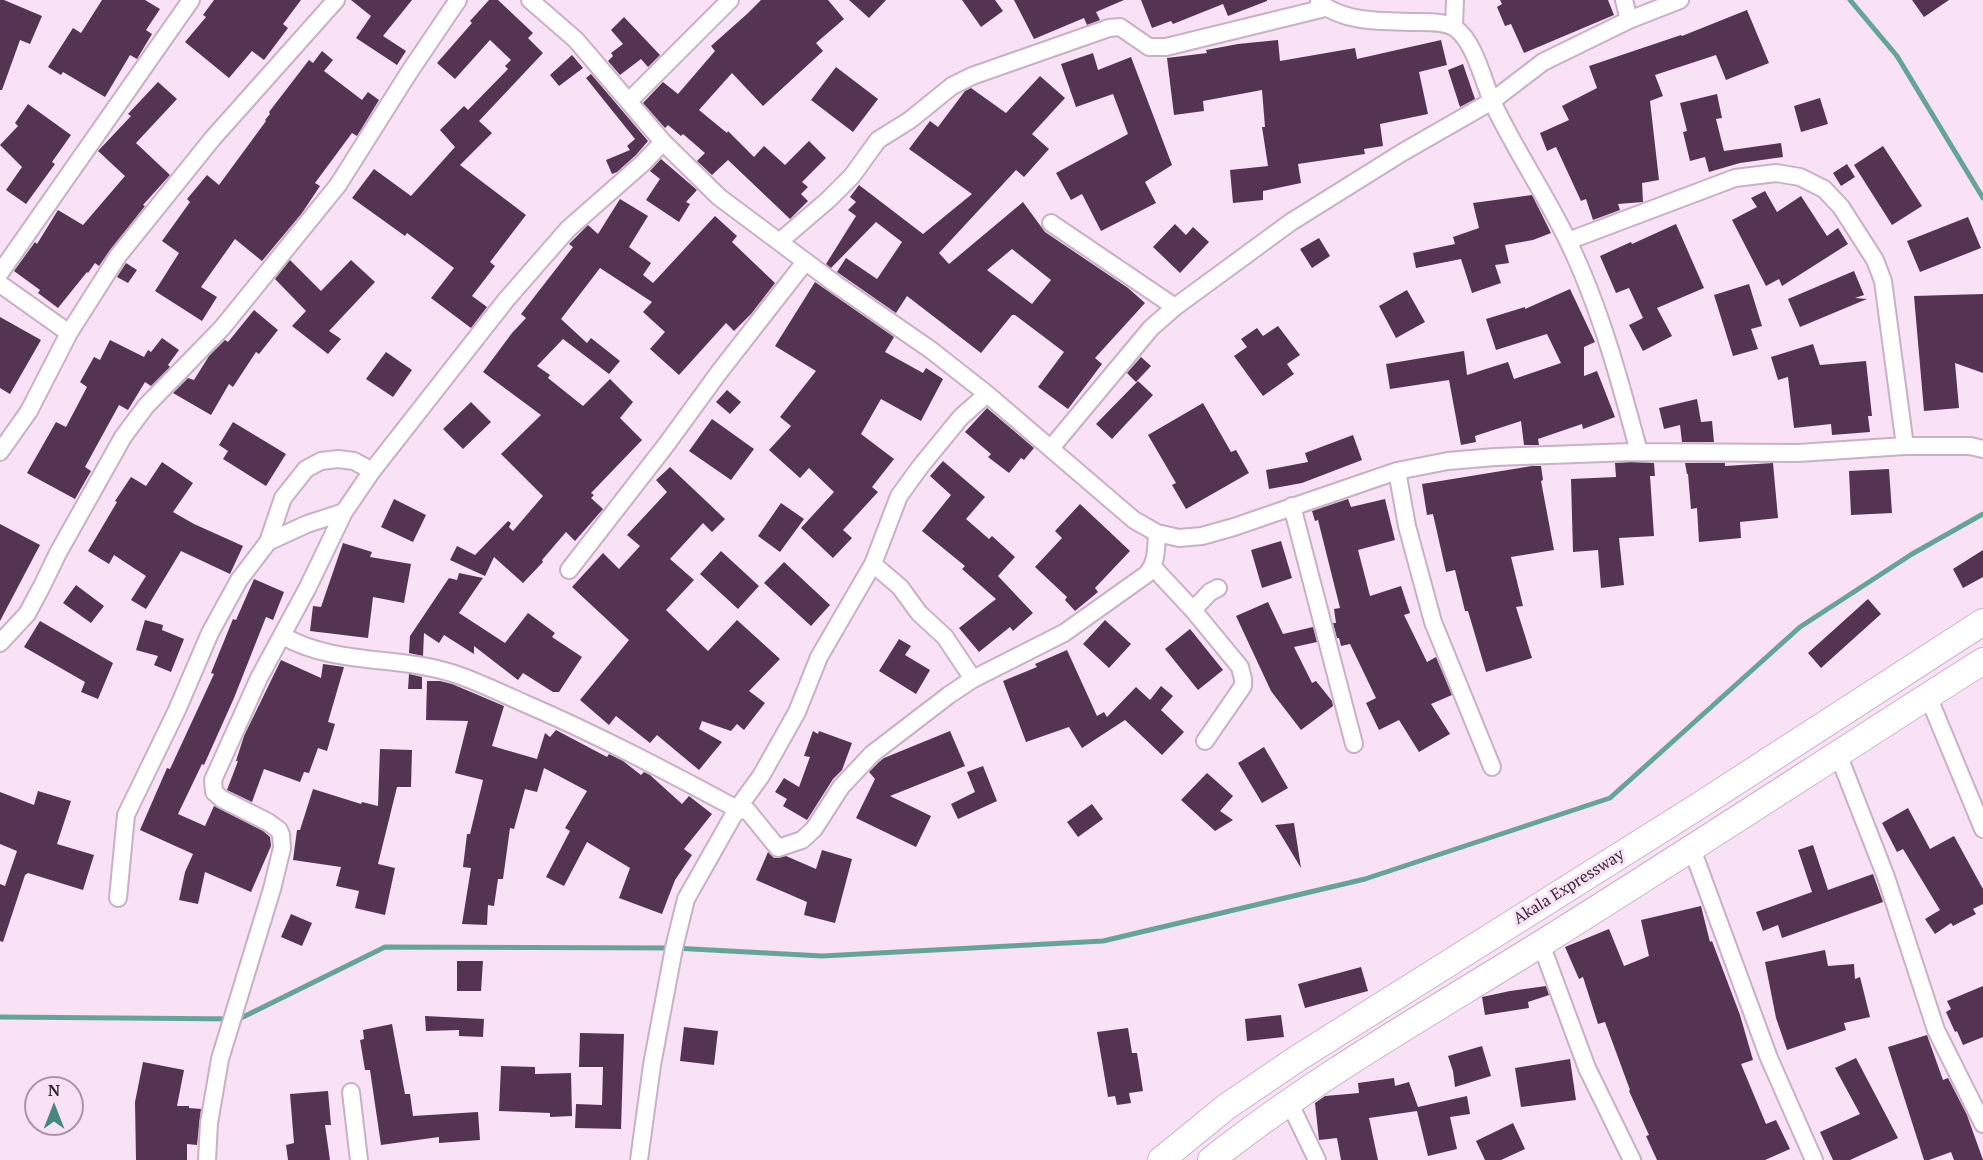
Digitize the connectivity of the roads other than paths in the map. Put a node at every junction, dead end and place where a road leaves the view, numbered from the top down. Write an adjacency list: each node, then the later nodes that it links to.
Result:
1 (191, 0): 19 (street)
2 (336, 0): 22 (street)
3 (458, 0): 42 (street)
4 (530, 0): 12 (street)
5 (730, 0): 12 (street)
6 (1455, 0): 11 (street)
7 (1624, 0): 10 (street)
8 (1680, 0): 10 (street)
9 (1320, 4): 11 (street); 17 (street)
10 (1629, 20): 13 (street)
11 (1454, 27): 13 (street)
12 (630, 100): 14 (street)
13 (1492, 101): 16 (street); 21 (street)
14 (663, 142): 17 (street); 29 (street)
15 (1051, 223): 21 (street)
16 (1568, 241): 24 (street); 28 (street)
17 (779, 242): 18 (street)
18 (806, 262): 23 (street); 37 (street)
19 (0, 273)
20 (0, 284): 22 (street)
21 (1175, 307): 25 (street)
22 (69, 333): 27 (street)
23 (987, 394): 25 (street); 35 (street)
24 (1905, 446): 26 (street); 28 (street)
25 (1051, 448): 33 (street)
26 (1983, 449)
27 (0, 452)
28 (1639, 452): 30 (street)
29 (372, 471): 32 (street); 34 (street)
30 (1397, 471): 31 (street); 51 (street)
31 (1292, 506): 33 (street); 49 (street)
32 (344, 512): 34 (street); 41 (street)
33 (1157, 534): 36 (street)
34 (268, 542): 55 (street)
35 (873, 564): 44 (street); 52 (street)
36 (1153, 567): 39 (street); 44 (street)
37 (569, 570)
38 (1218, 588): 39 (street)
39 (1193, 610): 48 (street)
40 (1983, 622): 46 (main road, Akala Expressway)
41 (283, 636): 52 (street); 60 (street)
42 (0, 643)
43 (1983, 661): 45 (main road, Akala Expressway)
44 (973, 679): 52 (street)
45 (1928, 696): 47 (main road, Akala Expressway); 53 (street)
46 (1858, 703): 47 (main road); 63 (main road, Akala Expressway)
47 (1874, 731): 50 (main road, Akala Expressway)
48 (1205, 741)
49 (1354, 744)
50 (1838, 754): 54 (main road, Akala Expressway); 59 (street)
51 (1492, 767)
52 (737, 810): 62 (street)
53 (1983, 829)
54 (1692, 849): 56 (main road, Akala Expressway); 67 (street)
55 (118, 897)
56 (1541, 944): 58 (main road, Akala Expressway); 66 (street)
57 (351, 1092): 61 (street)
58 (1289, 1102): 64 (main road, Akala Expressway); 65 (street)
59 (1983, 1124)
60 (207, 1160)
61 (359, 1160)
62 (639, 1160)
63 (1161, 1160)
64 (1211, 1160)
65 (1317, 1160)
66 (1632, 1160)
67 (1814, 1160)

